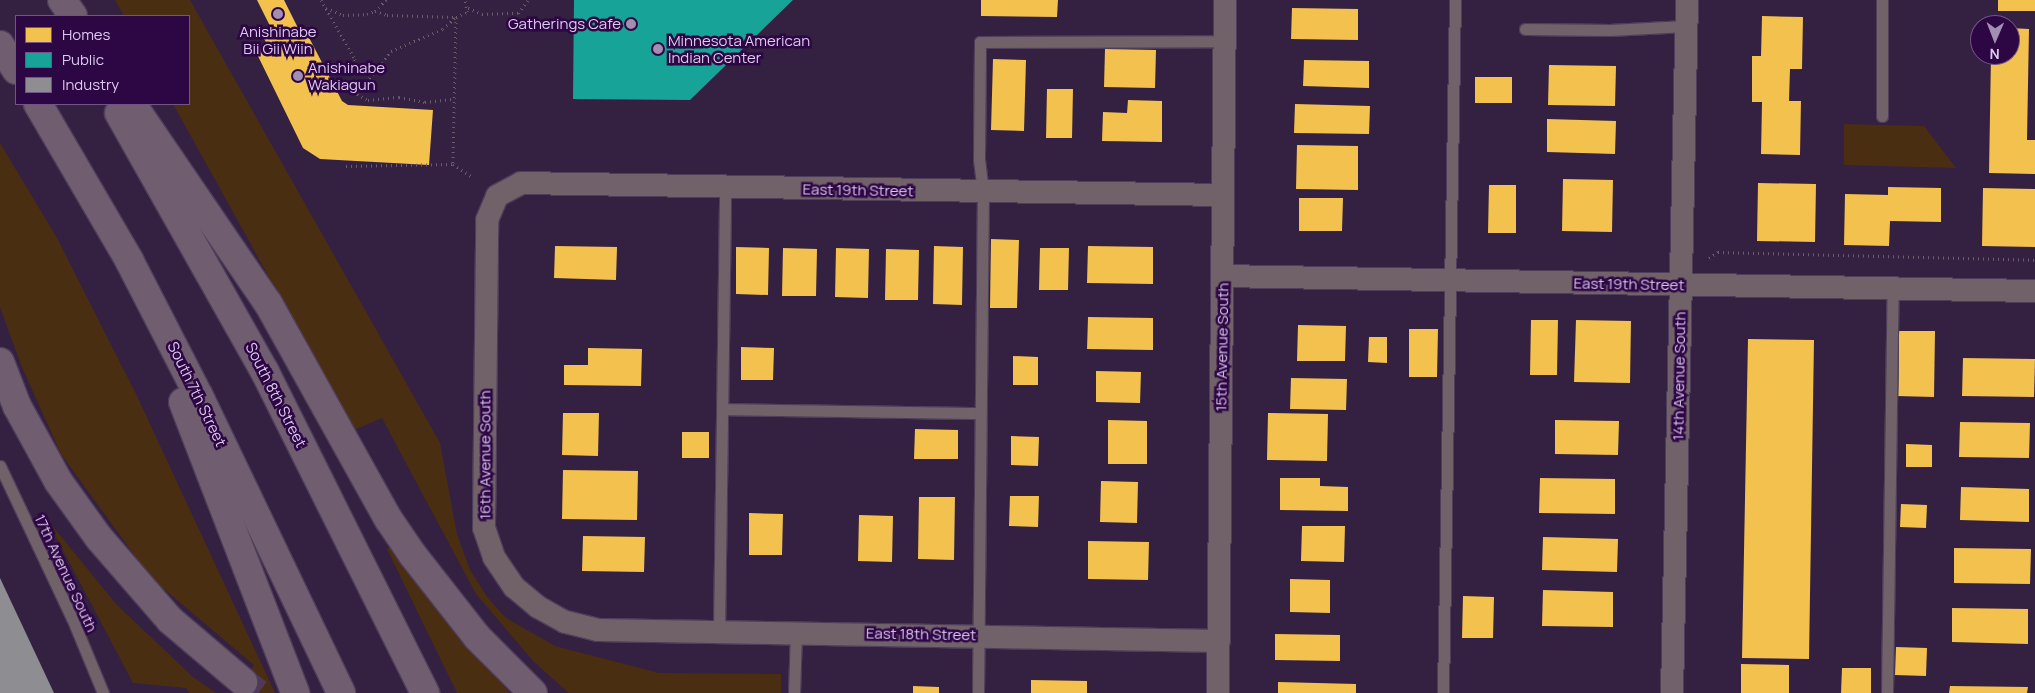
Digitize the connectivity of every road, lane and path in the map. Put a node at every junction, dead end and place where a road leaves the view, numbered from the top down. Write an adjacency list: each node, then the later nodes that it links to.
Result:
1 (56, 0): 14 (highway)
2 (62, 0): 15 (highway)
3 (321, 0): 11 (path)
4 (386, 0): 13 (path)
5 (465, 0): 12 (path)
6 (528, 0): 12 (path)
7 (1225, 0): 19 (street, 15th Avenue South)
8 (1455, 0): 39 (lane)
9 (1687, 0): 17 (street, 14th Avenue South)
10 (1882, 0): 27 (lane)
11 (325, 8): 13 (path); 22 (path)
12 (468, 8): 16 (path)
13 (375, 11): 16 (path)
14 (64, 15)
15 (72, 15)
16 (456, 17): 22 (path); 23 (path)
17 (1686, 26): 18 (lane); 40 (street, 14th Avenue South)
18 (1525, 29)
19 (1225, 40): 32 (lane); 33 (street, 15th Avenue South)
20 (0, 45): 21 (highway)
21 (15, 68)
22 (357, 94): 23 (path)
23 (455, 99): 28 (path)
24 (39, 105): 36 (highway, South 7th Street)
25 (115, 105): 56 (highway, South 8th Street)
26 (133, 105): 57 (highway)
27 (1882, 116)
28 (453, 164): 29 (path); 30 (path)
29 (346, 166)
30 (471, 176)
31 (724, 188): 32 (street, East 19th Street); 34 (street, East 19th Street); 44 (lane)
32 (983, 192): 33 (street, East 19th Street); 45 (lane)
33 (1223, 195): 38 (street, 15th Avenue South)
34 (497, 196): 47 (street, 16th Avenue South)
35 (1709, 258): 37 (path)
36 (129, 260): 54 (highway); 55 (highway, South 7th Street)
37 (2035, 260)
38 (1222, 276): 39 (street, East 19th Street); 51 (street, 15th Avenue South)
39 (1450, 280): 40 (street, East 19th Street); 61 (lane)
40 (1681, 284): 41 (street, East 19th Street); 62 (street, 14th Avenue South)
41 (1893, 288): 42 (street, East 19th Street); 63 (lane)
42 (2035, 291)
43 (0, 362): 52 (highway)
44 (722, 409): 45 (lane); 48 (lane)
45 (980, 413): 50 (lane)
46 (0, 466): 53 (lane, 17th Avenue South)
47 (624, 631): 48 (street, East 18th Street)
48 (719, 632): 49 (street, East 18th Street)
49 (796, 632): 50 (street, East 18th Street); 58 (lane)
50 (978, 636): 51 (street, East 18th Street); 59 (lane)
51 (1219, 641): 60 (street, 15th Avenue South)
52 (243, 682)
53 (103, 693)
54 (295, 693)
55 (341, 693)
56 (425, 693)
57 (533, 693)
58 (794, 693)
59 (978, 693)
60 (1218, 693)
61 (1443, 693)
62 (1672, 693)
63 (1887, 693)

